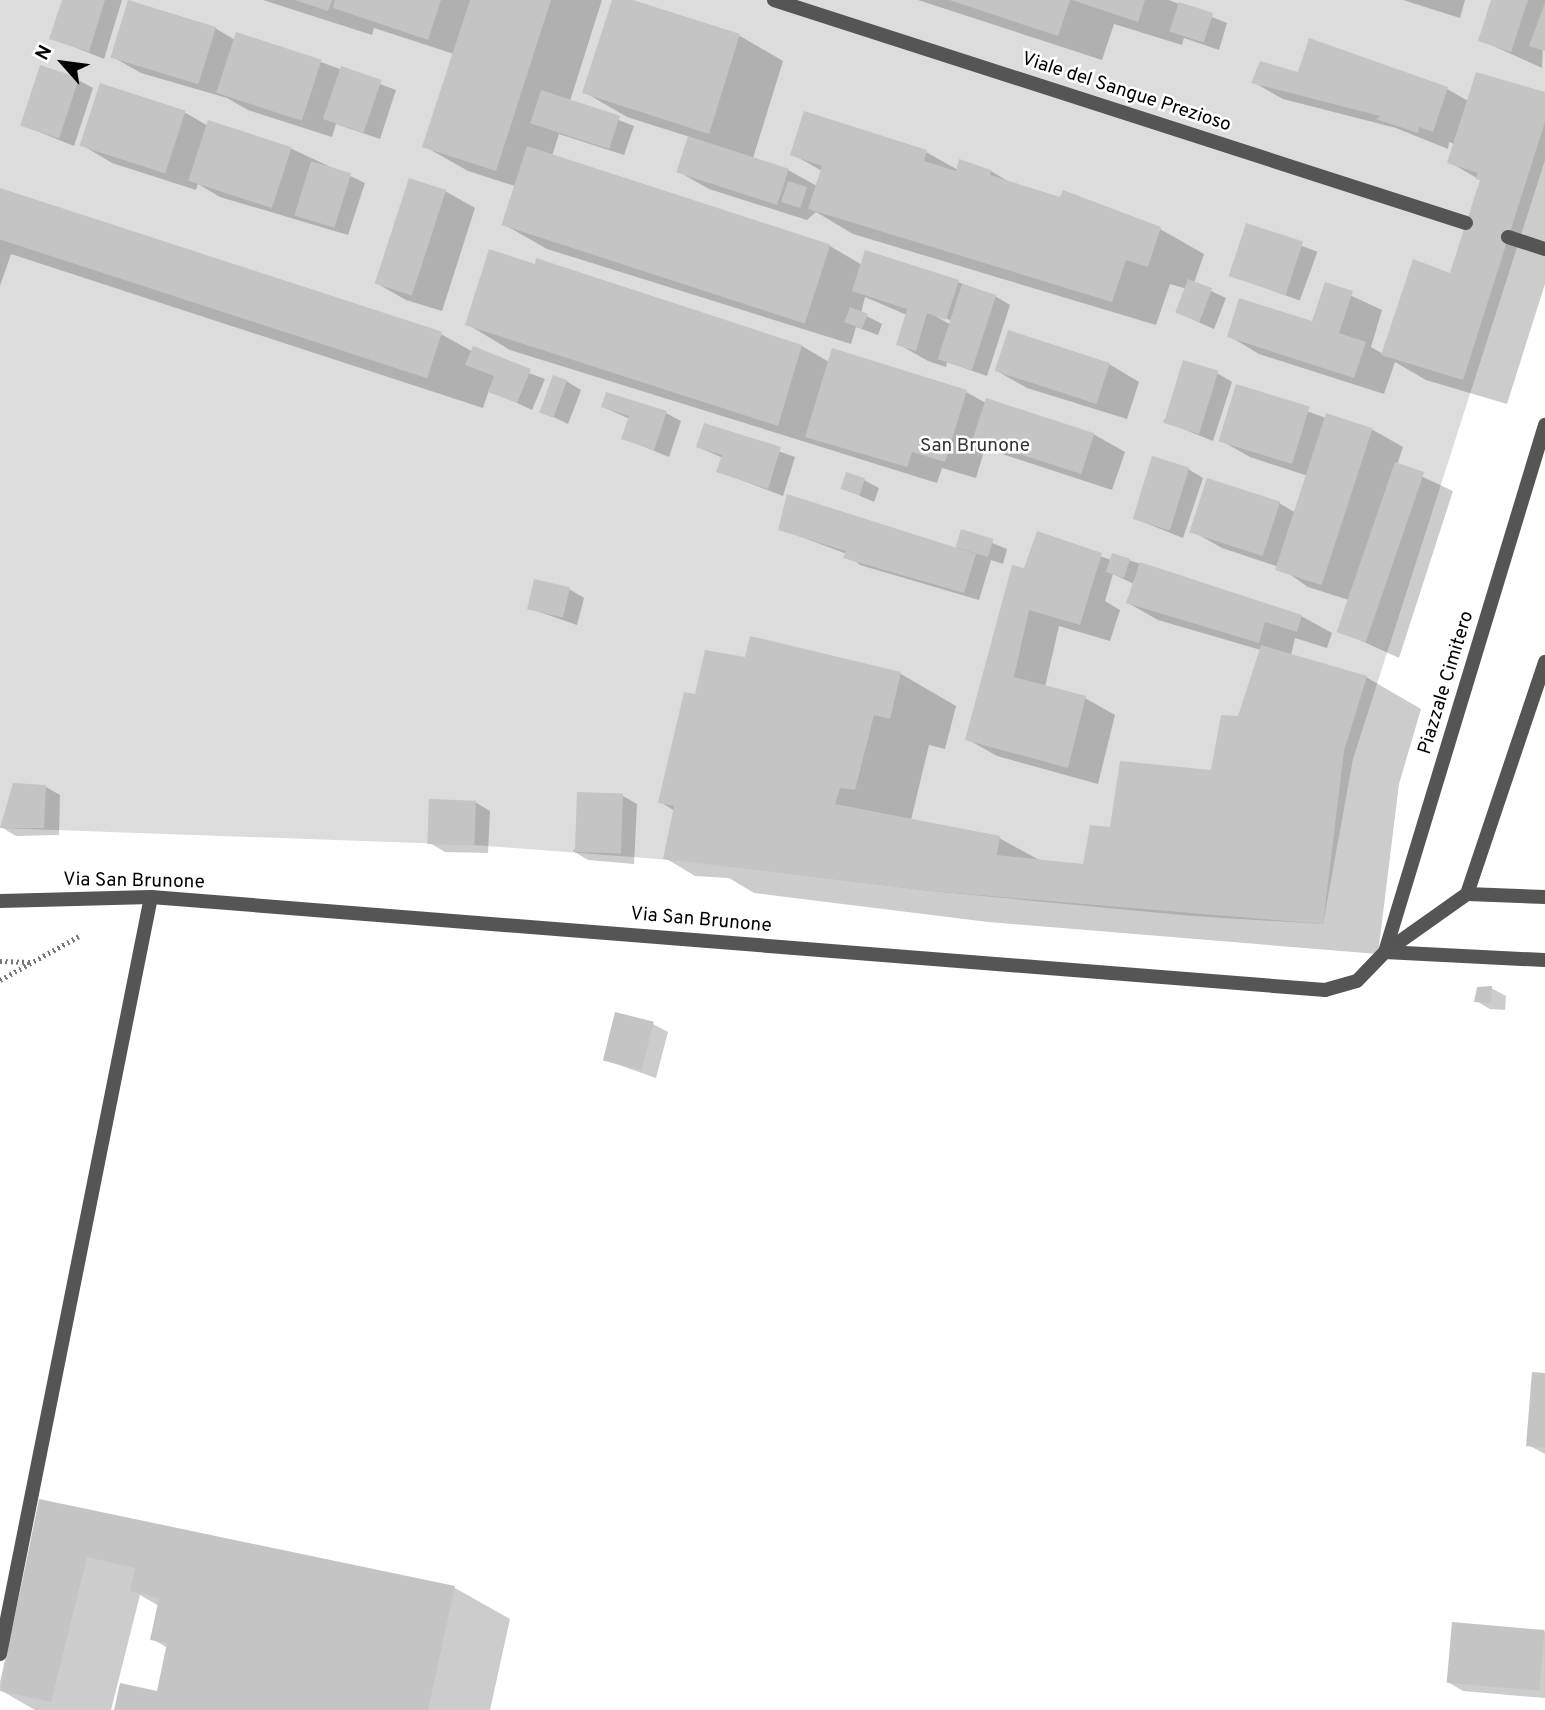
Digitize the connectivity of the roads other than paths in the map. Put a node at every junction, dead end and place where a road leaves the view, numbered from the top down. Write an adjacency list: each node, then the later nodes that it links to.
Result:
1 (774, 0): 2 (street, Viale del Sangue Prezioso)
2 (1466, 223)
3 (1508, 237): 4 (street)
4 (1545, 249)
5 (1545, 425): 11 (street, Piazzale Cimitero)
6 (1545, 662): 7 (street)
7 (1467, 894): 9 (street); 11 (street, Via San Brunone)
8 (151, 897): 10 (street, Via San Brunone); 11 (street, Via San Brunone); 13 (street)
9 (1545, 897)
10 (0, 901)
11 (1385, 953): 12 (street)
12 (1545, 960)
13 (0, 1654)

